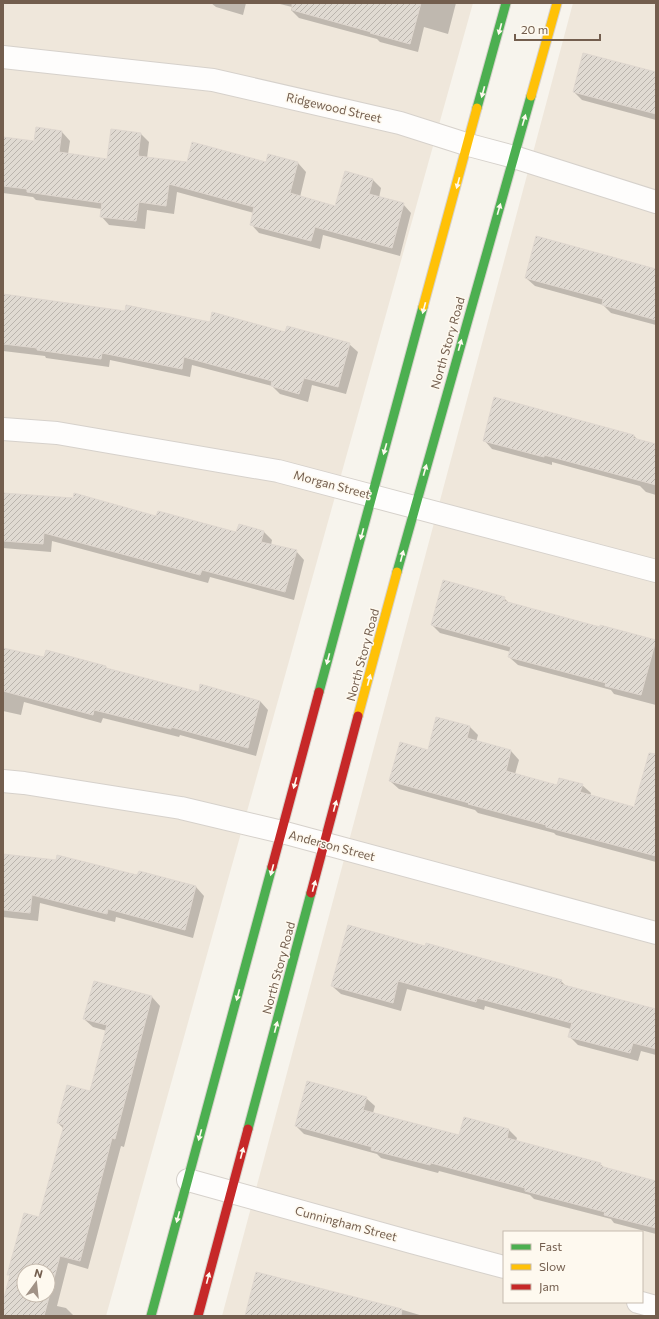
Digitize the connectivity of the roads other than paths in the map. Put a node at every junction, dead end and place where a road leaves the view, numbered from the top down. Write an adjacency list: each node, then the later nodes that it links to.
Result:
1 (506, 3): 4 (main road, one-way to 4)
2 (557, 3): 5 (main road, North Story Road, one-way to 2)
3 (3, 57): 4 (street, Ridgewood Street)
4 (468, 145): 5 (street, Ridgewood Street); 8 (main road, one-way to 8)
5 (514, 157): 6 (street, Ridgewood Street); 9 (main road, North Story Road, one-way to 5)
6 (656, 202)
7 (3, 429): 8 (street, Morgan Street)
8 (372, 496): 9 (street, Morgan Street); 12 (main road, one-way to 12)
9 (414, 507): 10 (street, Morgan Street); 13 (main road, North Story Road, one-way to 9)
10 (656, 571)
11 (3, 781): 12 (street, Anderson Street)
12 (282, 832): 13 (street, Anderson Street); 15 (main road, one-way to 15)
13 (325, 844): 14 (street, Anderson Street); 16 (main road, North Story Road, one-way to 13)
14 (656, 933)
15 (188, 1180): 16 (street, Cunningham Street); 20 (main road, one-way to 20)
16 (231, 1192): 17 (street, Cunningham Street); 21 (main road, North Story Road, one-way to 16)
17 (503, 1267)
18 (642, 1303): 19 (street)
19 (656, 1307)
20 (151, 1316)
21 (198, 1316)

